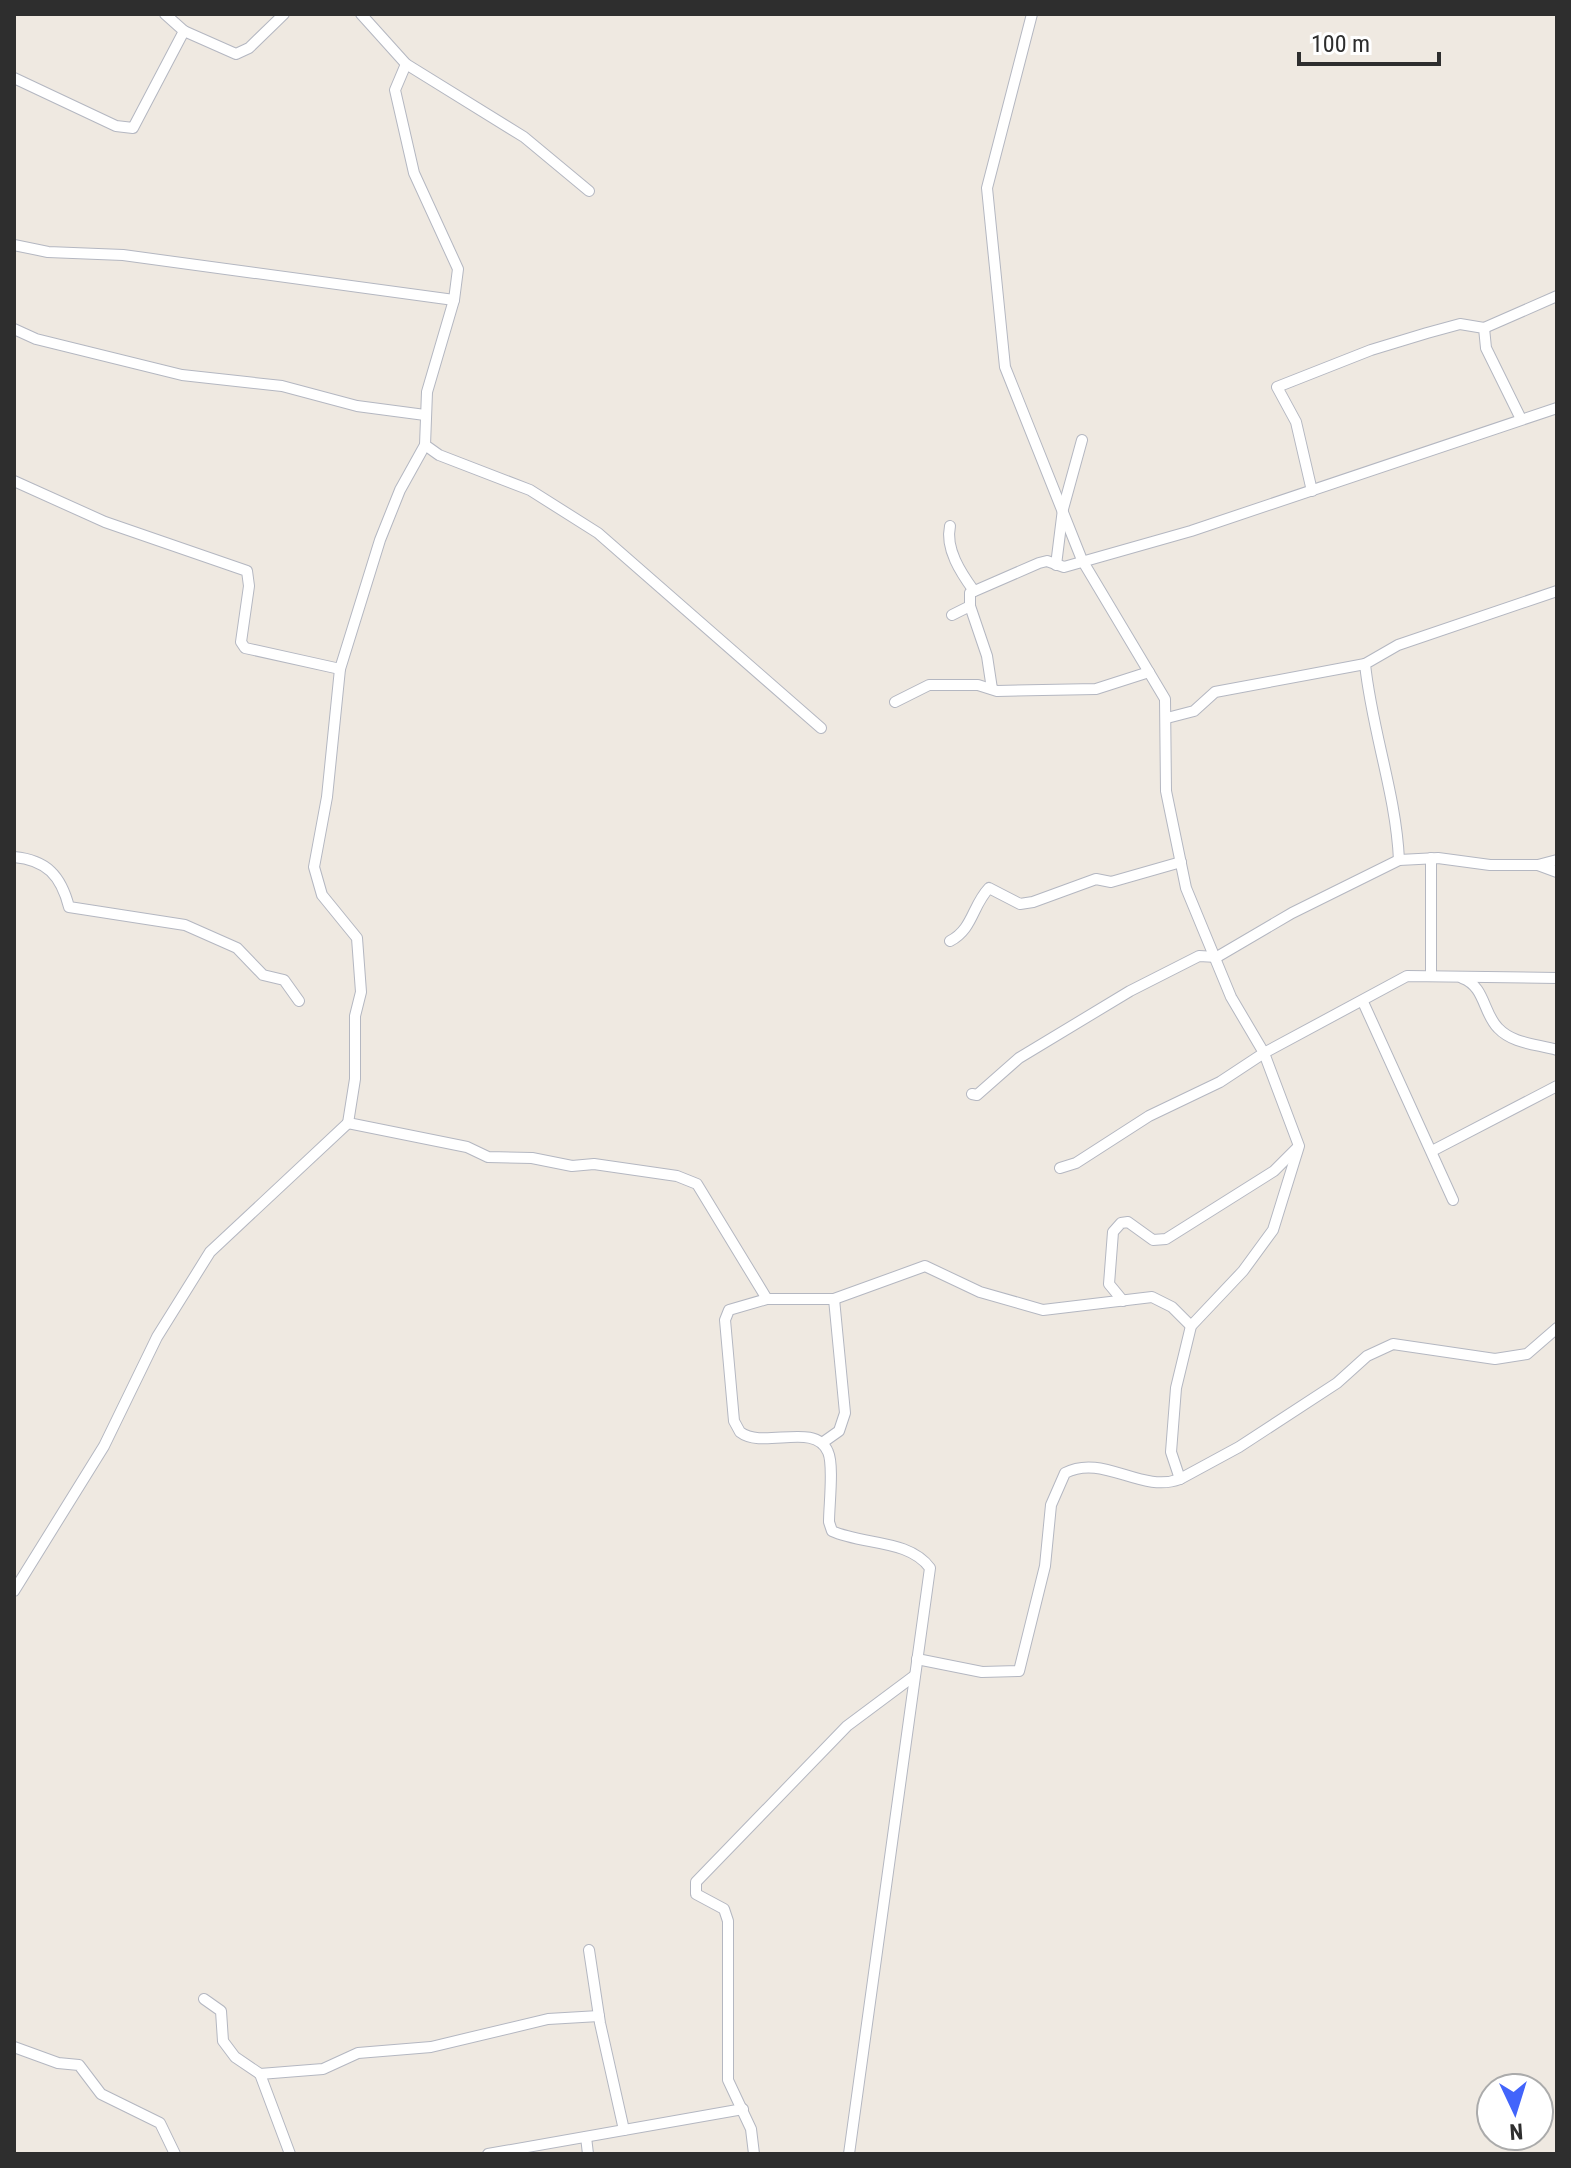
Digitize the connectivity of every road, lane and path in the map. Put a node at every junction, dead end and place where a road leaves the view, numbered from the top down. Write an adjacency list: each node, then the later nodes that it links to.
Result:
1 (165, 14): 5 (street)
2 (284, 14): 5 (street)
3 (361, 14): 6 (street)
4 (1032, 14): 21 (street)
5 (184, 31): 7 (street)
6 (406, 64): 8 (street); 11 (street)
7 (14, 78)
8 (589, 191)
9 (14, 245): 11 (street)
10 (1557, 296): 12 (street)
11 (454, 300): 15 (street)
12 (1484, 328): 16 (street); 20 (street)
13 (14, 329): 15 (street)
14 (1557, 408): 16 (street)
15 (425, 415): 18 (street)
16 (1521, 419): 20 (street)
17 (1082, 440): 21 (street)
18 (425, 445): 30 (street); 35 (street)
19 (14, 481): 30 (street)
20 (1312, 491): 23 (street)
21 (1063, 509): 23 (street); 24 (street)
22 (950, 526): 25 (street)
23 (1082, 560): 24 (street); 31 (street)
24 (1056, 565): 25 (street)
25 (974, 591): 27 (street)
26 (1557, 591): 29 (street)
27 (970, 606): 28 (street); 32 (street)
28 (952, 615)
29 (1365, 664): 34 (street); 38 (street)
30 (340, 669): 54 (street)
31 (1149, 672): 32 (street); 34 (street)
32 (992, 689): 33 (street)
33 (895, 702)
34 (1167, 718): 40 (street)
35 (821, 728)
36 (14, 857): 48 (street)
37 (1431, 858): 38 (street); 41 (street); 45 (street)
38 (1399, 860): 44 (street)
39 (1557, 860): 41 (street)
40 (1181, 862): 43 (street); 44 (street)
41 (1538, 865): 42 (street)
42 (1557, 872)
43 (950, 941)
44 (1217, 957): 51 (street); 53 (street)
45 (1431, 974): 46 (street); 49 (street)
46 (1452, 975): 47 (street); 50 (street)
47 (1557, 978)
48 (299, 1001)
49 (1363, 1002): 51 (street); 56 (street)
50 (1557, 1050)
51 (1264, 1053): 55 (street); 57 (street)
52 (1557, 1086): 56 (street)
53 (972, 1094)
54 (348, 1123): 59 (street); 66 (street)
55 (1299, 1146): 61 (street); 62 (street)
56 (1432, 1151): 58 (street)
57 (1060, 1168)
58 (1453, 1200)
59 (767, 1299): 60 (street); 64 (street)
60 (834, 1299): 61 (street); 64 (street)
61 (1123, 1301): 62 (street)
62 (1191, 1326): 65 (street)
63 (1557, 1328): 65 (street)
64 (822, 1443): 67 (street)
65 (1180, 1479): 67 (street)
66 (14, 1591)
67 (917, 1659): 68 (street)
68 (914, 1676): 74 (street); 82 (street)
69 (589, 1950): 71 (street)
70 (204, 1999): 73 (street)
71 (599, 2016): 73 (street); 75 (street)
72 (14, 2047): 77 (street)
73 (260, 2074): 78 (street)
74 (743, 2109): 75 (street); 81 (street)
75 (624, 2130): 76 (street)
76 (586, 2137): 79 (street); 80 (street)
77 (175, 2154)
78 (290, 2154)
79 (488, 2154)
80 (588, 2154)
81 (754, 2154)
82 (849, 2154)

